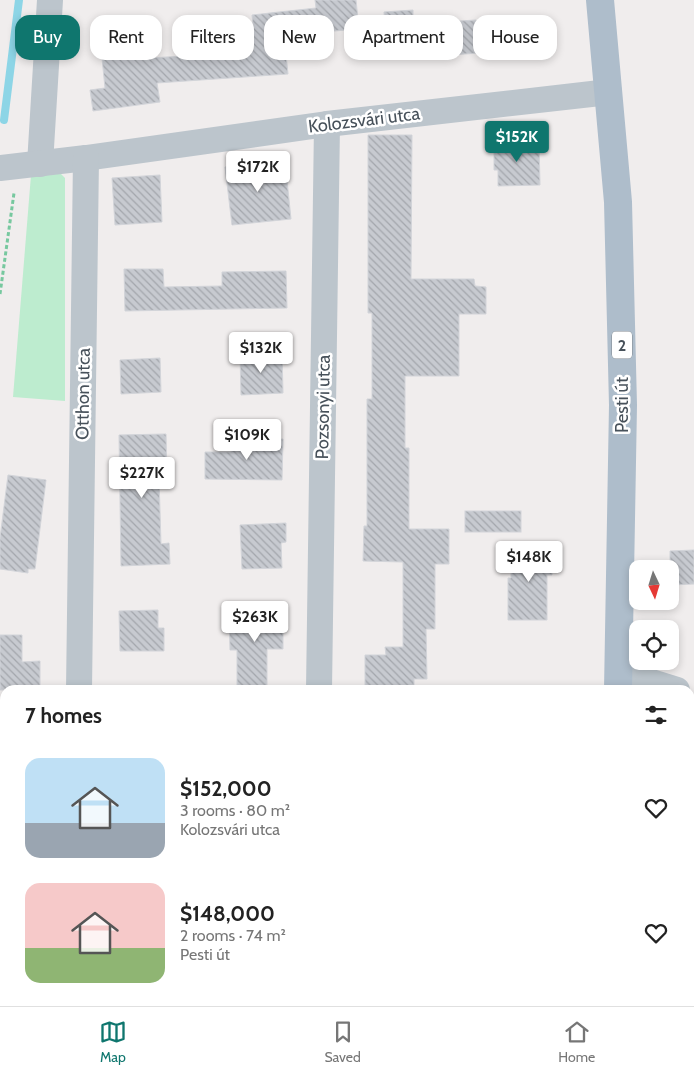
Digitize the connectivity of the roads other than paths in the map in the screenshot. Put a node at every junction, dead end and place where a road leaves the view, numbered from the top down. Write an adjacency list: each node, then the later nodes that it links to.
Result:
1 (50, 0): 6 (street)
2 (600, 0): 3 (main road, Pesti út / 2)
3 (609, 92): 4 (street, Kolozsvári utca); 7 (main road, Pesti út / 2)
4 (327, 124): 5 (street, Kolozsvári utca); 9 (street, Pozsonyi utca)
5 (86, 158): 6 (street, Kolozsvári utca); 8 (street, Otthon utca)
6 (18, 166)
7 (619, 681): 10 (street)
8 (79, 685)
9 (319, 685)
10 (645, 685)

